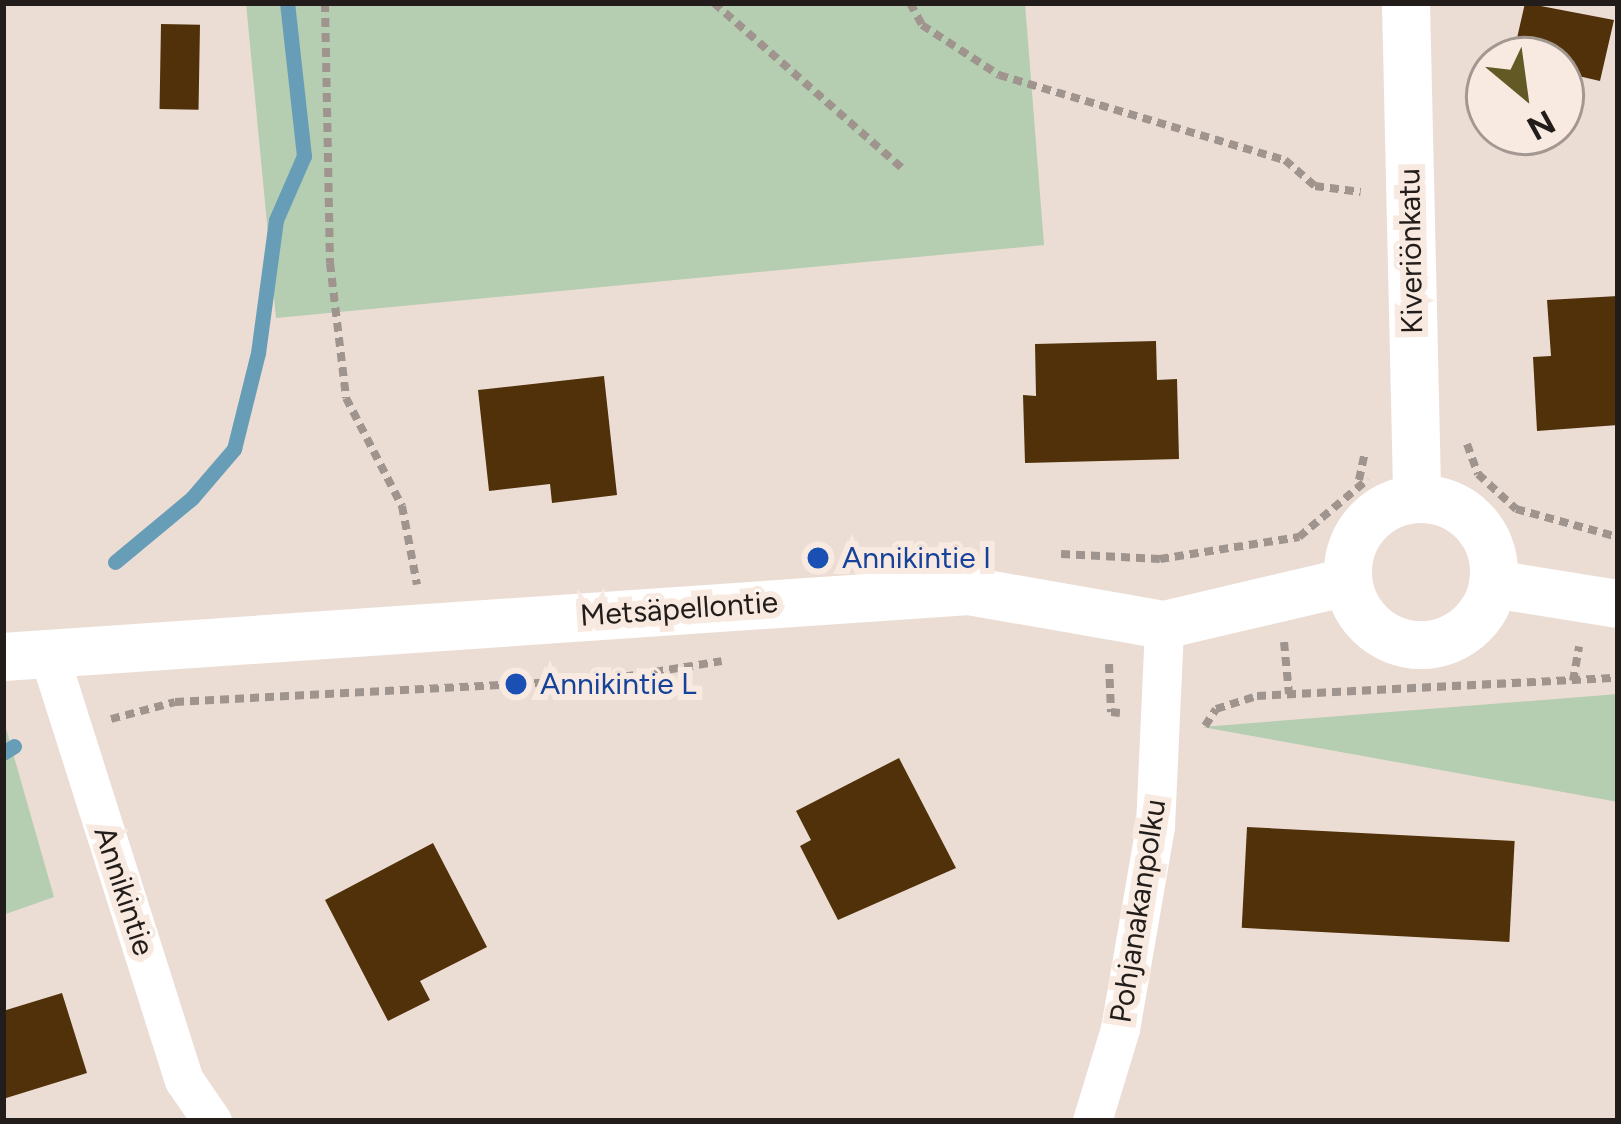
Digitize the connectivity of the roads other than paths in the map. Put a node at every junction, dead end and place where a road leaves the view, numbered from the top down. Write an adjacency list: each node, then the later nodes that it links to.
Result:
1 (1406, 3): 2 (street, Kiveriönkatu)
2 (1417, 499): 3 (street); 4 (street)
3 (1348, 582): 4 (street); 6 (street, Metsäpellontie)
4 (1493, 584): 5 (street)
5 (1618, 604)
6 (1164, 625): 7 (street, Metsäpellontie); 9 (street, Pohjanakanpolku)
7 (26, 657): 8 (street, Annikintie)
8 (212, 1121)
9 (1092, 1121)

